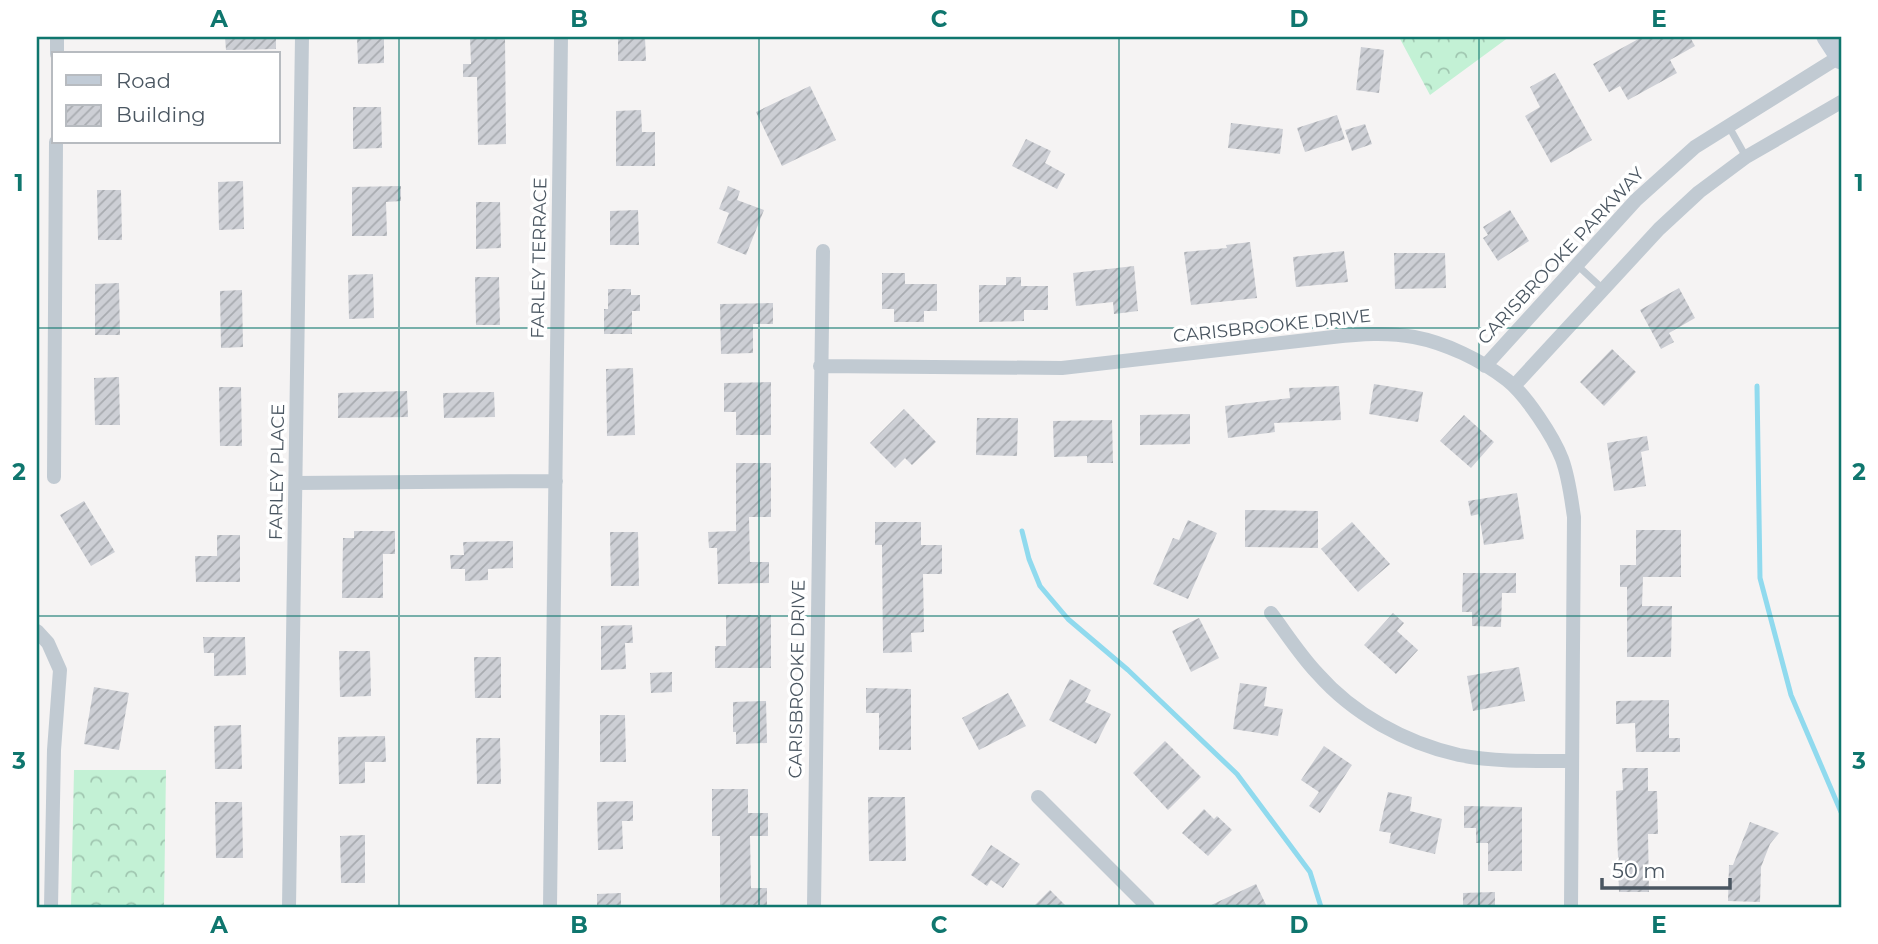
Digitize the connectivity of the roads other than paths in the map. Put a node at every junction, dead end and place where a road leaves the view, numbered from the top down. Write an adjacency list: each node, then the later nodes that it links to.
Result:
1 (302, 37): 17 (street, FARLEY PLACE)
2 (561, 37): 16 (street, FARLEY TERRACE)
3 (1826, 37): 4 (street)
4 (1840, 58): 6 (street, CARISBROOKE PARKWAY)
5 (1841, 102): 8 (street)
6 (1728, 125): 8 (lane); 10 (street, CARISBROOKE PARKWAY)
7 (56, 144): 15 (street)
8 (1746, 157): 11 (street)
9 (823, 251): 12 (street, CARISBROOKE DRIVE)
10 (1577, 265): 11 (lane); 13 (street, CARISBROOKE PARKWAY)
11 (1603, 290): 14 (street)
12 (821, 366): 13 (street, CARISBROOKE DRIVE); 25 (street, CARISBROOKE DRIVE)
13 (1485, 366): 14 (street, CARISBROOKE DRIVE)
14 (1514, 386): 20 (street, CARISBROOKE DRIVE)
15 (54, 477)
16 (555, 481): 17 (street); 24 (street, FARLEY TERRACE)
17 (296, 483): 23 (street, FARLEY PLACE)
18 (1272, 613): 20 (street)
19 (37, 631): 22 (street)
20 (1572, 761): 27 (street, CARISBROOKE DRIVE)
21 (1038, 797): 26 (street)
22 (51, 907)
23 (289, 907)
24 (550, 907)
25 (814, 907)
26 (1148, 907)
27 (1571, 907)

